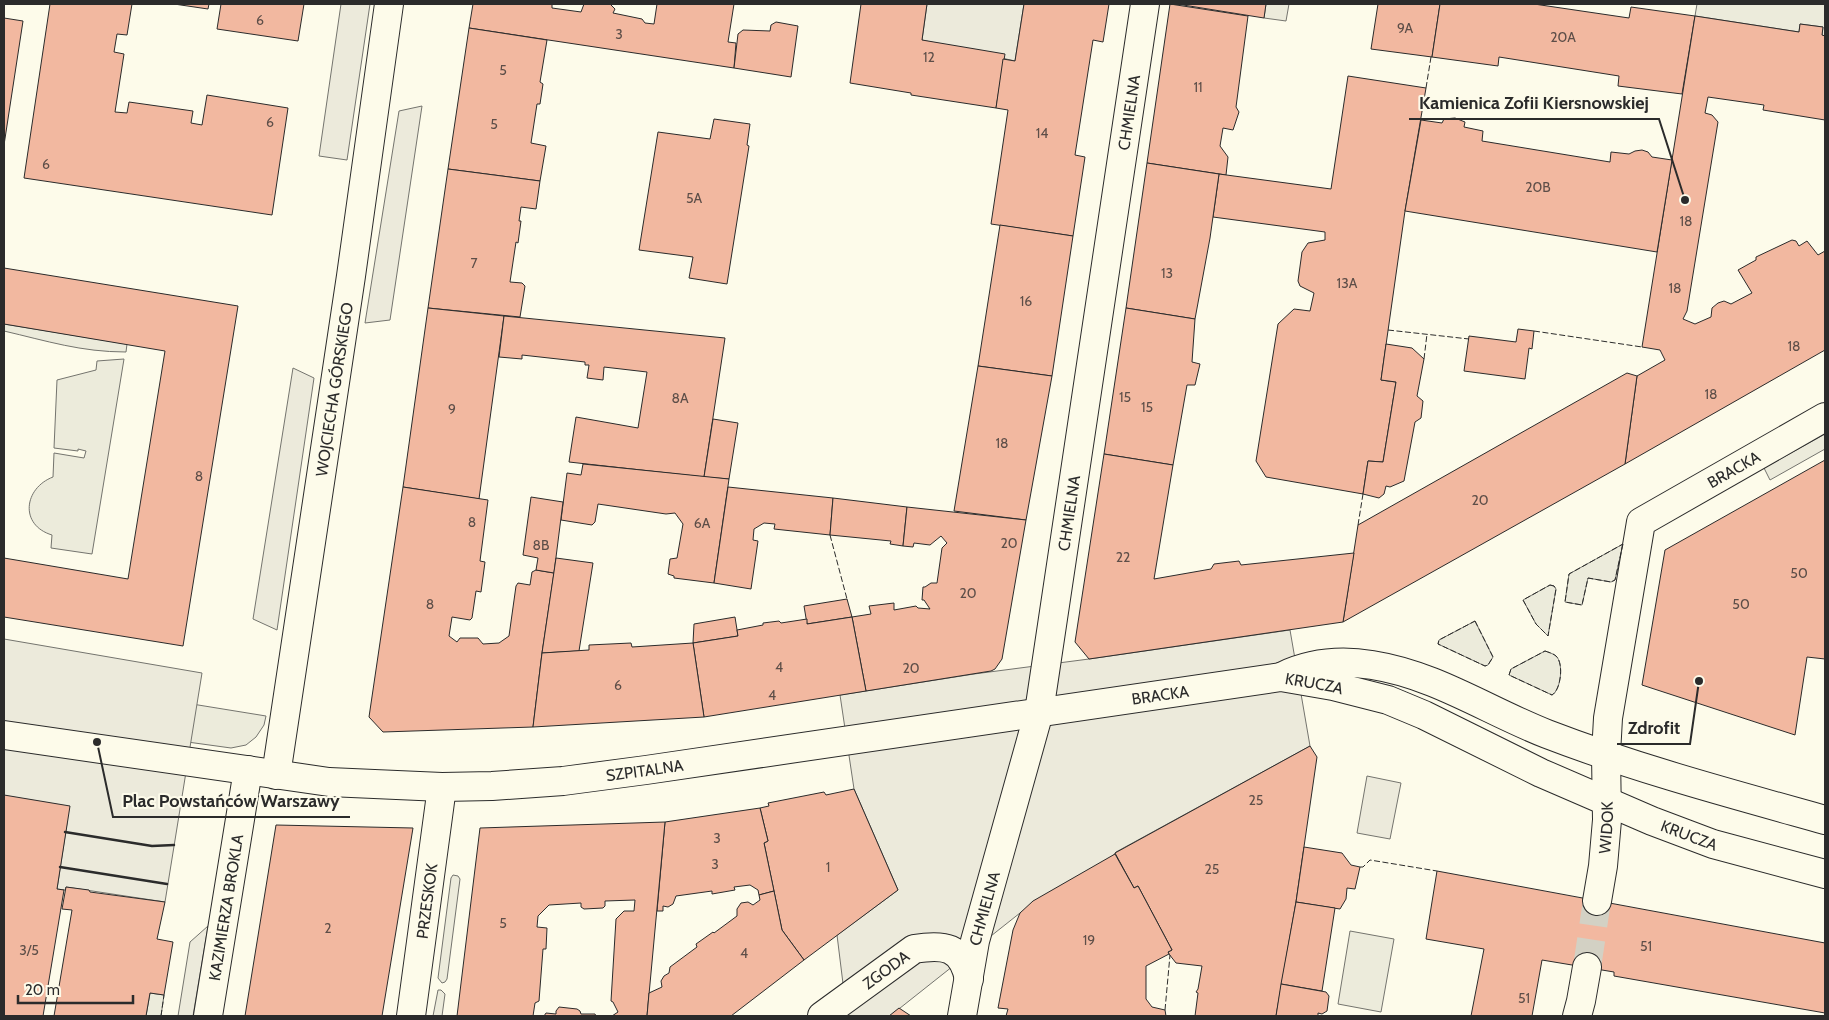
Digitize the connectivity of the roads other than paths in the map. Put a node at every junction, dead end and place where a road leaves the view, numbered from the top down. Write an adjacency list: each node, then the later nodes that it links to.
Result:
1 (389, 4): 10 (street, WOJCIECHA GÓRSKIEGO)
2 (1145, 4): 6 (street, CHMIELNA)
3 (1825, 418): 4 (street, BRACKA)
4 (1640, 522): 8 (street, WIDOK)
5 (1281, 677): 6 (street, BRACKA); 8 (street, KRUCZA); 12 (street, KRUCZA)
6 (1039, 712): 11 (street, SZPITALNA); 17 (street, CHMIELNA)
7 (4, 735): 9 (street, SZPITALNA)
8 (1606, 754): 12 (street, WIDOK); 13 (street, KRUCZA)
9 (248, 770): 10 (street, SZPITALNA); 18 (street, KAZIMIERZA BROKLA)
10 (276, 775): 11 (street, SZPITALNA)
11 (442, 786): 19 (street, PRZESKOK)
12 (1607, 803): 14 (street, KRUCZA); 15 (street, WIDOK)
13 (1825, 820)
14 (1825, 874)
15 (1597, 901)
16 (1587, 967): 22 (street)
17 (969, 978): 20 (street, ZGODA); 21 (street, CHMIELNA)
18 (208, 1016)
19 (411, 1016)
20 (822, 1016)
21 (962, 1016)
22 (1577, 1016)

